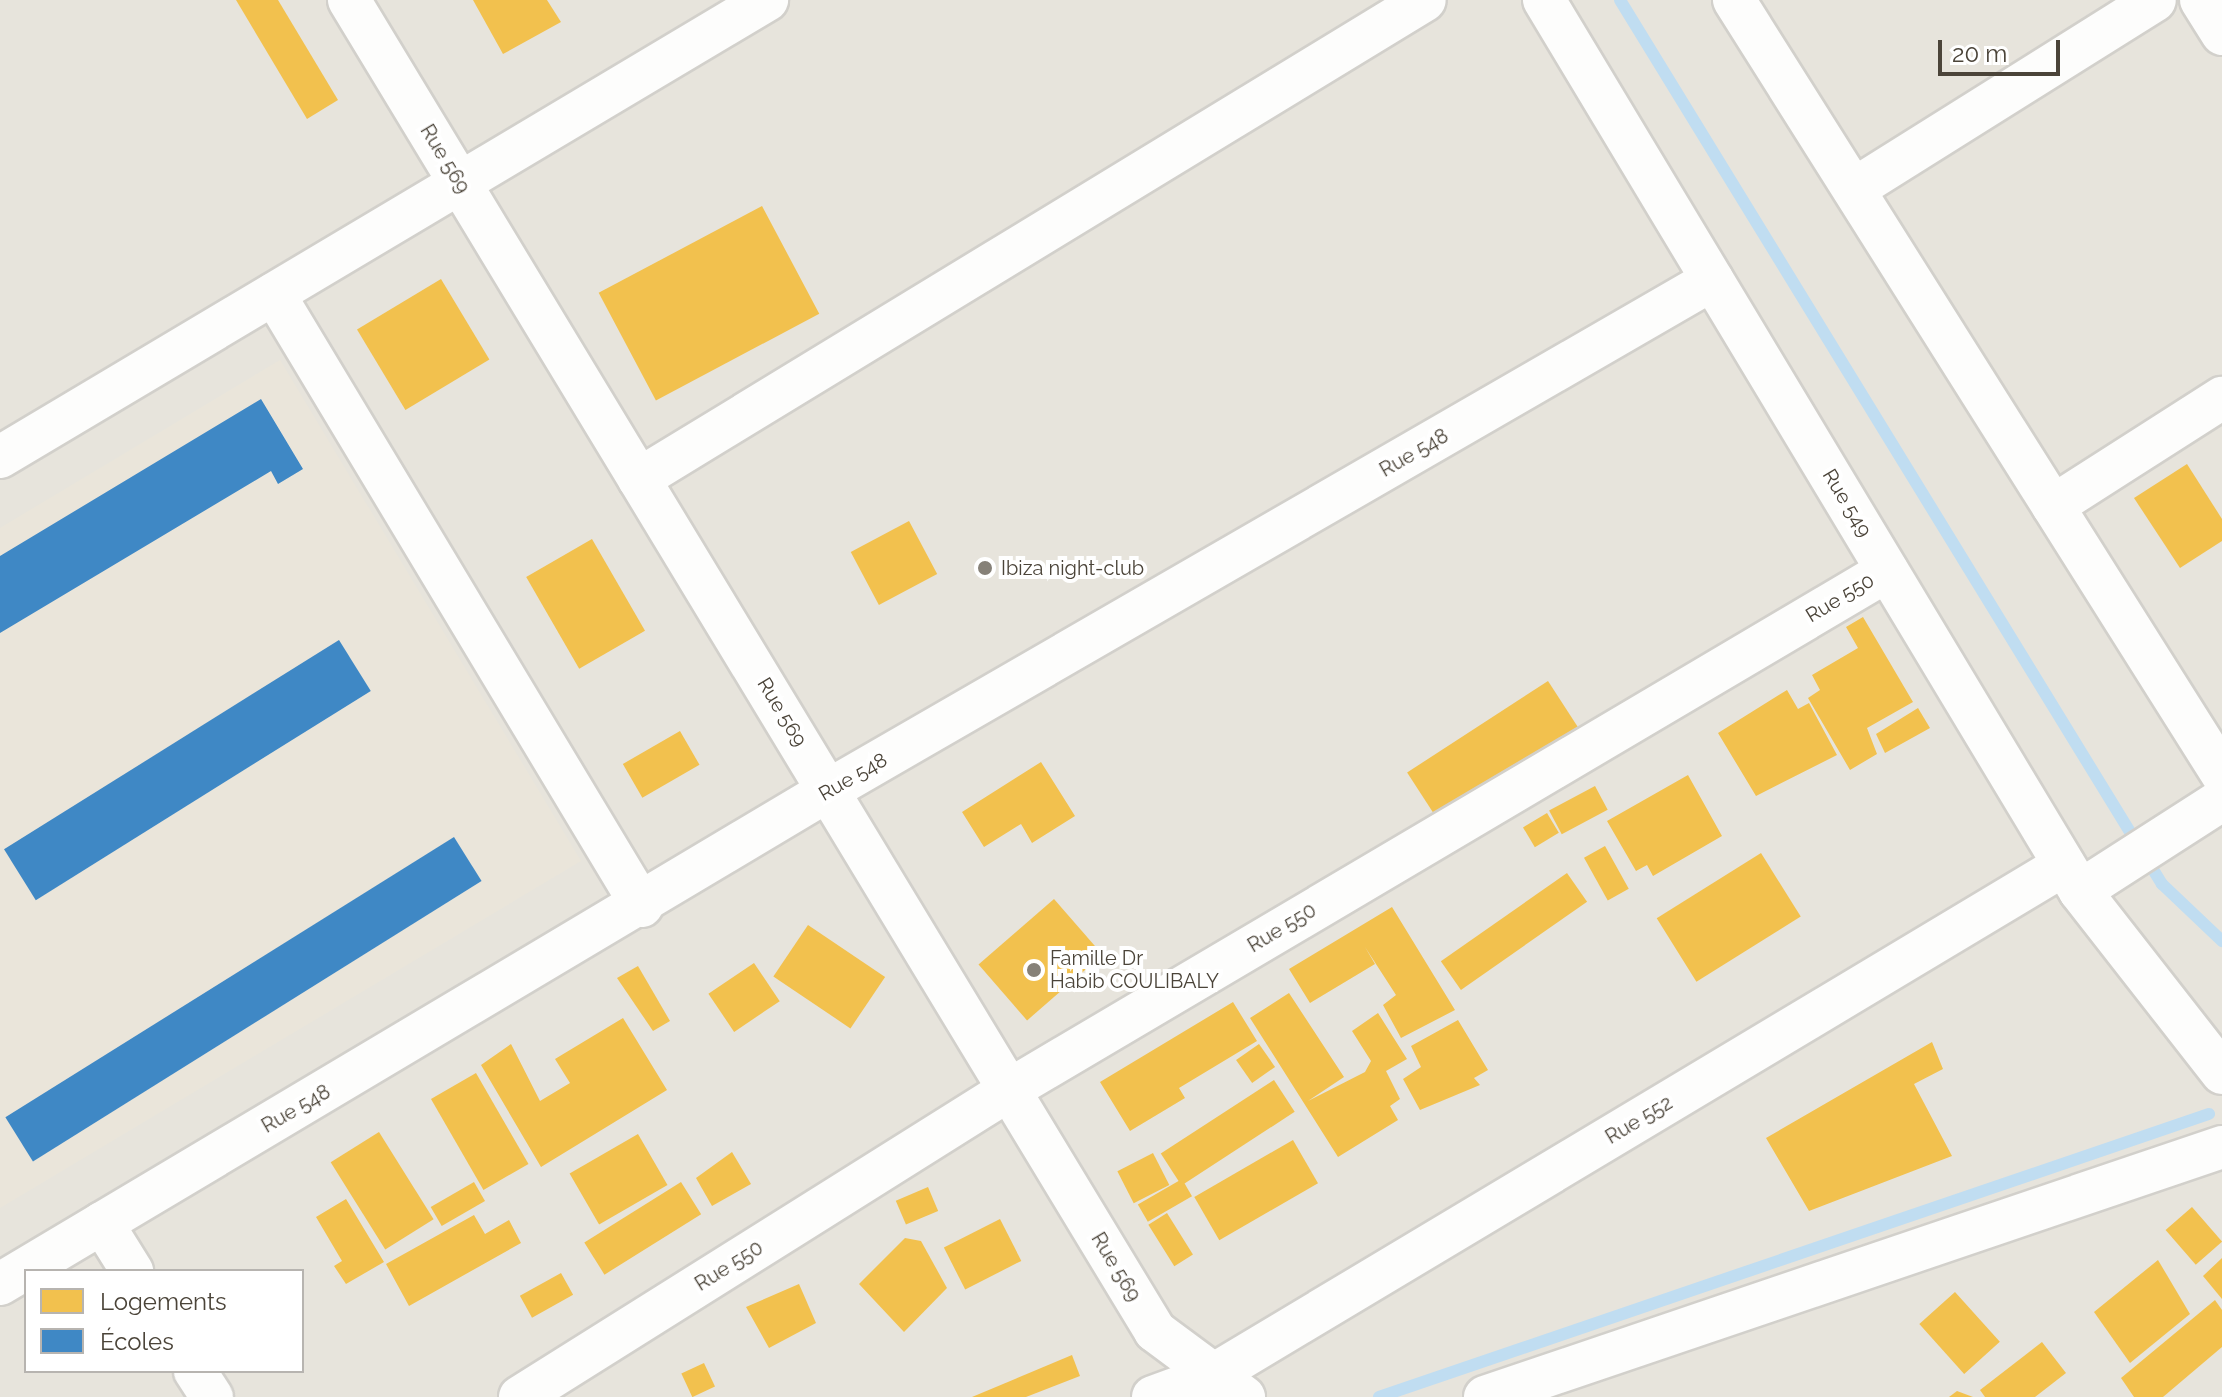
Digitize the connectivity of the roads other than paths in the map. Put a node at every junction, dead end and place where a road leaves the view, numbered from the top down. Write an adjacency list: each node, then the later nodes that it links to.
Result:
1 (349, 0): 9 (street, Rue 569)
2 (767, 0): 9 (street)
3 (1425, 0): 15 (street)
4 (1544, 0): 11 (street, Rue 549)
5 (1734, 0): 10 (street)
6 (2155, 0): 10 (street)
7 (2201, 0): 8 (street)
8 (2222, 34)
9 (460, 183): 12 (street); 15 (street, Rue 569)
10 (1854, 189): 16 (street)
11 (1712, 280): 17 (street, Rue 549); 19 (street, Rue 548)
12 (274, 294): 14 (street); 22 (street)
13 (2222, 398): 16 (street)
14 (0, 457)
15 (639, 479): 19 (street, Rue 569)
16 (2053, 506): 18 (street)
17 (1887, 571): 21 (street, Rue 549); 24 (street, Rue 550)
18 (2222, 774)
19 (829, 790): 22 (street, Rue 548); 24 (street, Rue 569)
20 (2222, 800): 21 (street, Rue 552)
21 (2072, 878): 23 (street, Rue 549); 32 (street, Rue 552)
22 (642, 906): 26 (street, Rue 548)
23 (2222, 1073)
24 (1009, 1090): 32 (street, Rue 569); 34 (street, Rue 550)
25 (2222, 1147): 36 (street)
26 (102, 1223): 27 (street, Rue 548); 28 (street)
27 (25, 1269)
28 (131, 1269)
29 (24, 1270): 30 (street, Rue 548)
30 (0, 1284)
31 (196, 1373): 33 (street)
32 (1228, 1386): 35 (street, Rue 552)
33 (212, 1397)
34 (520, 1397)
35 (1153, 1397)
36 (1485, 1397)

